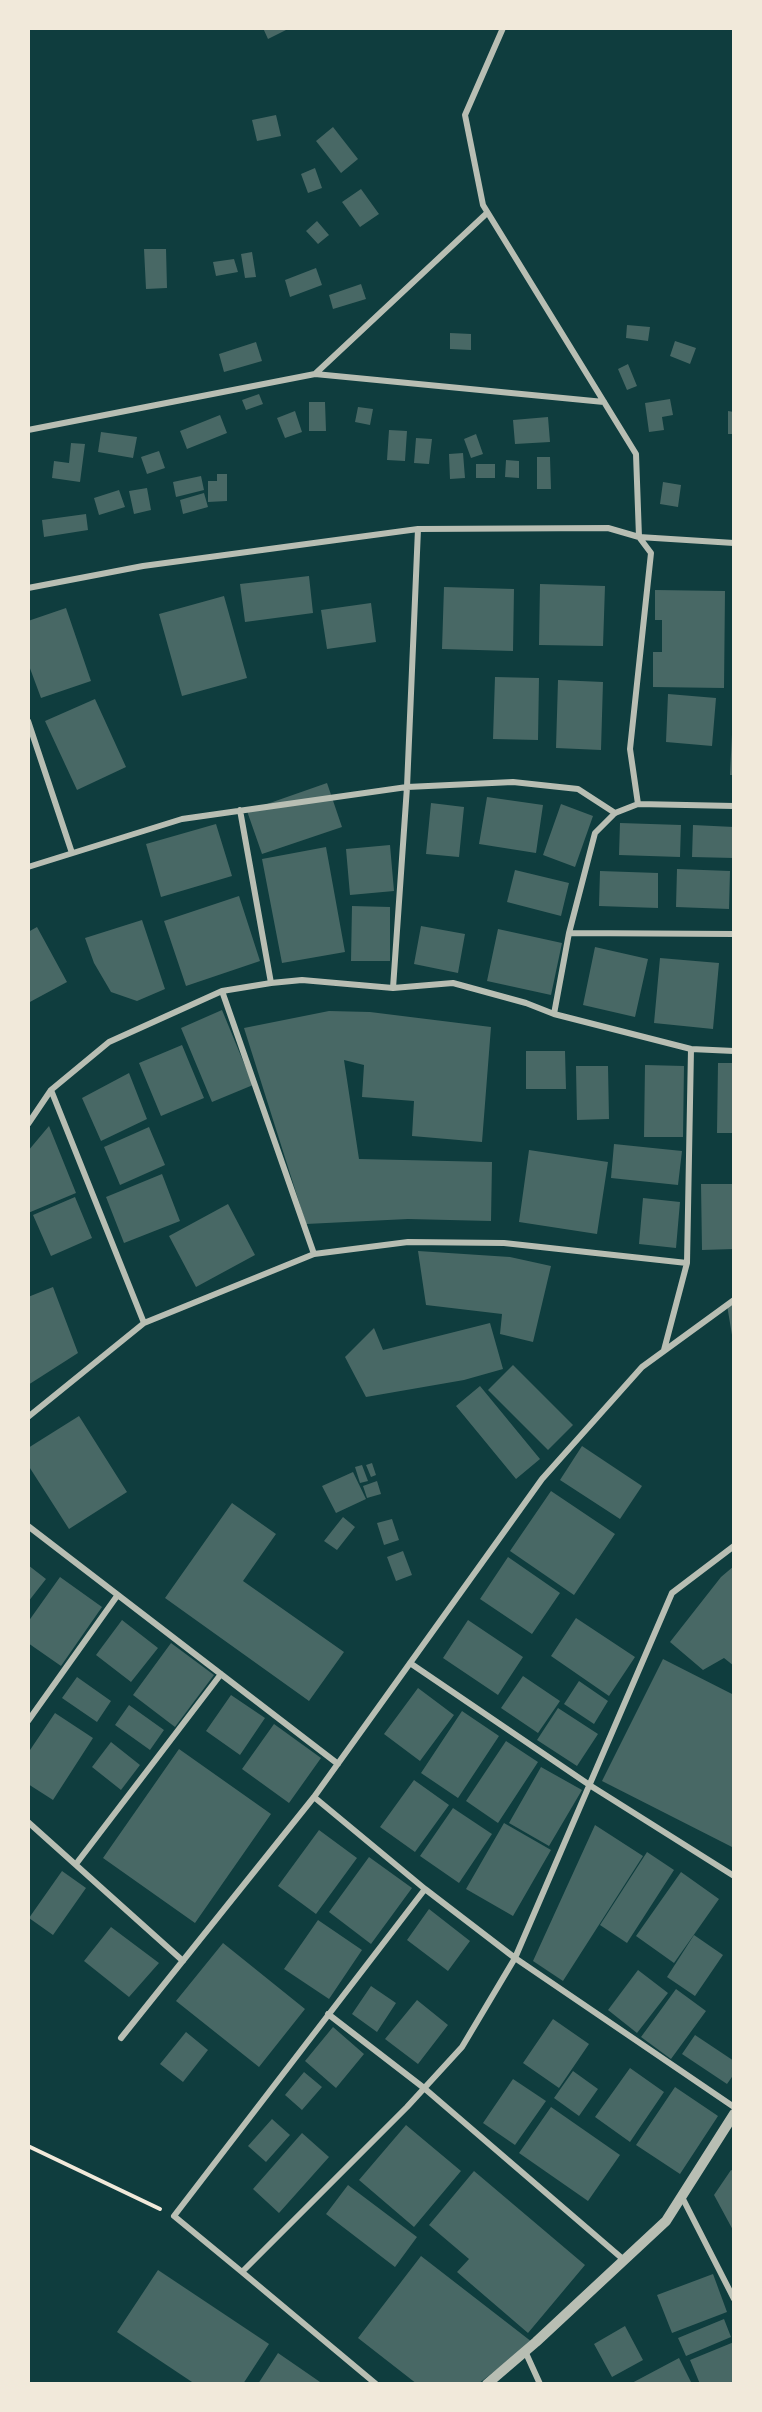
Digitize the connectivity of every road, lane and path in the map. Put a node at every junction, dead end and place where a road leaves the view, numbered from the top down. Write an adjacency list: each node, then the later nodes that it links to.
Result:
1 (503, 28): 2 (street)
2 (487, 213): 3 (street); 4 (street)
3 (315, 374): 4 (street); 5 (street)
4 (604, 402): 7 (street)
5 (28, 430)
6 (418, 529): 7 (street); 9 (street); 11 (street)
7 (639, 537): 8 (street); 12 (street)
8 (734, 543)
9 (28, 588)
10 (28, 721): 16 (street)
11 (407, 787): 14 (street); 15 (street); 21 (street)
12 (638, 804): 13 (street); 15 (street)
13 (734, 806)
14 (240, 810): 16 (street); 20 (street)
15 (615, 813): 18 (street)
16 (72, 853): 17 (street)
17 (28, 867)
18 (569, 933): 19 (street); 23 (street)
19 (734, 934)
20 (271, 983): 21 (street); 22 (street)
21 (393, 988): 23 (street)
22 (222, 992): 26 (street); 28 (street)
23 (554, 1014): 24 (street)
24 (691, 1049): 25 (street); 29 (street)
25 (734, 1051)
26 (51, 1090): 27 (street); 31 (street)
27 (28, 1124)
28 (314, 1254): 29 (street); 31 (street)
29 (687, 1263): 32 (street)
30 (734, 1300): 32 (street)
31 (144, 1323): 33 (street)
32 (664, 1351): 37 (street)
33 (29, 1416)
34 (28, 1526): 36 (street)
35 (734, 1546): 41 (street)
36 (117, 1596): 38 (street); 39 (street)
37 (410, 1663): 40 (street); 41 (street)
38 (220, 1674): 40 (street); 44 (street)
39 (28, 1721)
40 (338, 1764): 42 (street)
41 (591, 1786): 45 (street); 47 (street)
42 (314, 1797): 46 (street); 48 (street)
43 (28, 1822): 44 (street)
44 (76, 1864): 48 (street)
45 (734, 1876)
46 (425, 1889): 47 (street); 49 (street)
47 (515, 1958): 51 (street); 52 (street)
48 (183, 1961): 50 (street)
49 (328, 2014): 51 (street); 56 (street)
50 (121, 2038)
51 (424, 2088): 57 (street); 58 (street)
52 (734, 2106)
53 (734, 2114): 55 (street)
54 (28, 2146): 56 (path)
55 (682, 2196): 57 (street); 59 (street)
56 (174, 2216): 58 (street)
57 (624, 2260): 60 (street)
58 (242, 2272): 61 (street)
59 (734, 2299)
60 (525, 2351): 62 (street); 63 (street)
61 (376, 2384)
62 (487, 2384)
63 (540, 2384)

